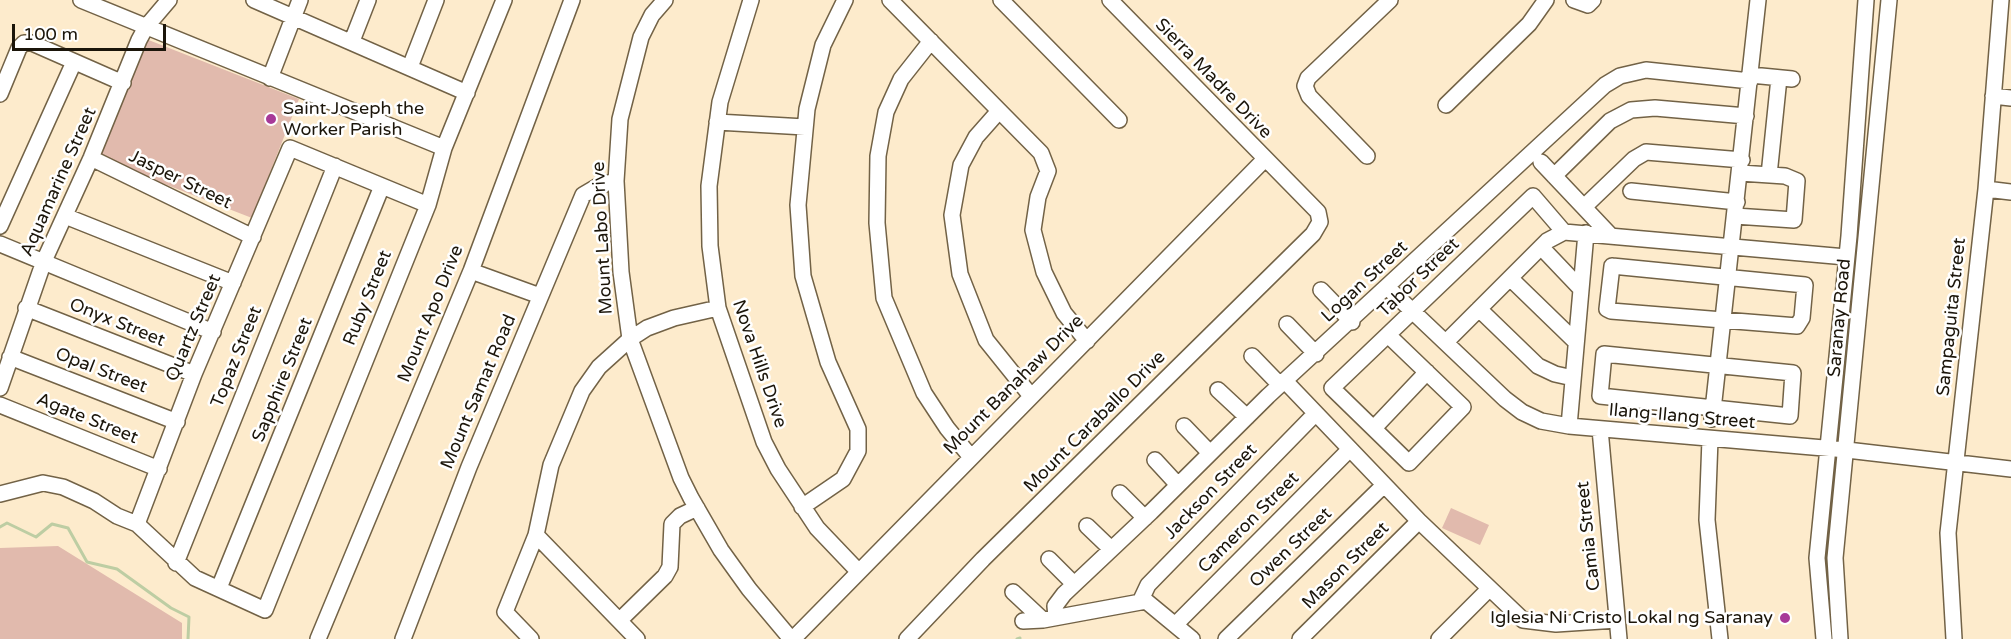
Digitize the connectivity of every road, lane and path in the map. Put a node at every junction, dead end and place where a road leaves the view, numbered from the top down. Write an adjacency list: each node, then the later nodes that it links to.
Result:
1 (81, 0): 26 (street)
2 (169, 0): 26 (street, Aquamarine Street)
3 (254, 0): 23 (street)
4 (300, 0): 23 (street)
5 (368, 0): 27 (street)
6 (436, 0): 30 (street)
7 (504, 0): 34 (street, Ruby Street)
8 (572, 0): 73 (street, Mount Apo Drive)
9 (665, 0): 53 (street, Mount Labo Drive)
10 (751, 0): 42 (street, Nova Hills Drive)
11 (844, 0): 43 (street)
12 (890, 0): 28 (street)
13 (1001, 0): 41 (street)
14 (1110, 0): 47 (street, Sierra Madre Drive)
15 (1390, 0): 45 (street)
16 (1546, 0): 38 (street)
17 (1574, 0): 18 (street)
18 (1593, 0)
19 (1758, 0): 32 (street)
20 (1866, 0): 24 (street, Saranay Road)
21 (1890, 0): 25 (street, Saranay Road)
22 (2001, 0): 36 (street, Sampaguita Street)
23 (294, 18): 27 (street); 31 (street)
24 (1865, 18): 25 (street); 71 (street, Saranay Road)
25 (1888, 20): 117 (street, Saranay Road)
26 (146, 27): 31 (street); 33 (street, Aquamarine Street)
27 (352, 41): 30 (street)
28 (931, 41): 39 (street); 119 (street)
29 (74, 62): 33 (street); 35 (street); 62 (street)
30 (410, 67): 34 (street)
31 (270, 78): 44 (street)
32 (1750, 78): 40 (street); 51 (street, Logan Street); 79 (street, Logan Street)
33 (123, 82): 46 (street, Aquamarine Street)
34 (467, 93): 44 (street, Ruby Street)
35 (0, 94)
36 (1993, 96): 37 (street); 55 (street, Sampaguita Street)
37 (2011, 98)
38 (1446, 105)
39 (999, 111): 91 (street); 104 (street)
40 (1746, 116): 50 (street); 52 (street)
41 (1119, 120)
42 (717, 122): 43 (street); 82 (street, Nova Hills Drive)
43 (805, 127): 128 (street)
44 (444, 148): 58 (street, Ruby Street)
45 (1366, 156)
46 (91, 158): 61 (street, Aquamarine Street); 67 (street, Jasper Street)
47 (1264, 160): 65 (street, Sierra Madre Drive); 91 (street, Mount Banahaw Drive)
48 (1541, 162): 52 (street)
49 (335, 166): 54 (street); 67 (street, Quartz Street); 137 (street, Topaz Street)
50 (1741, 166): 51 (street); 59 (street); 60 (street)
51 (1769, 175): 60 (street)
52 (1554, 176): 59 (street)
53 (616, 181): 80 (street, Mount Samat Road); 90 (street, Mount Labo Drive)
54 (382, 186): 58 (street); 140 (street, Sapphire Street)
55 (1986, 189): 57 (street); 121 (street, Sampaguita Street)
56 (1631, 191): 60 (street)
57 (2011, 192)
58 (428, 205): 140 (street, Ruby Street)
59 (1584, 207): 66 (street)
60 (1736, 209): 69 (street)
61 (65, 216): 72 (street, Aquamarine Street); 76 (street)
62 (0, 226)
63 (1564, 232): 64 (street); 70 (street); 84 (street, Tabor Street)
64 (1586, 233): 66 (street); 77 (street)
65 (1313, 234): 154 (street, Mount Caraballo Drive)
66 (1611, 236): 69 (street)
67 (253, 237): 76 (street, Quartz Street)
68 (0, 244): 72 (street)
69 (1732, 246): 71 (street); 75 (street)
70 (1541, 247): 74 (street); 77 (street)
71 (1846, 257): 116 (street, Saranay Road)
72 (44, 261): 81 (street, Aquamarine Street); 88 (street)
73 (471, 271): 80 (street); 149 (street, Mount Apo Drive)
74 (1510, 278): 83 (street); 93 (street)
75 (1729, 279): 86 (street); 86 (street); 86 (street)
76 (233, 283): 88 (street, Quartz Street)
77 (1581, 289): 93 (street)
78 (1321, 290): 85 (street)
79 (1392, 292): 84 (street, Ilang-Ilang Street); 85 (street, Logan Street)
80 (540, 296): 150 (street, Mount Samat Road)
81 (26, 308): 96 (street, Aquamarine Street); 99 (street, Onyx Street)
82 (718, 308): 90 (street); 128 (street, Nova Hills Drive)
83 (1479, 309): 92 (street); 100 (street)
84 (1413, 311): 89 (street, Tabor Street); 92 (street, Ilang-Ilang Street)
85 (1352, 322): 94 (street, Logan Street)
86 (1724, 322): 97 (street)
87 (1287, 324): 94 (street)
88 (213, 332): 99 (street, Quartz Street)
89 (1388, 335): 98 (street); 112 (street, Tabor Street)
90 (630, 339): 129 (street, Mount Labo Drive); 134 (street)
91 (1087, 341): 104 (street, Mount Banahaw Drive)
92 (1446, 342): 111 (street, Ilang-Ilang Street)
93 (1576, 342): 100 (street)
94 (1316, 354): 101 (street, Logan Street)
95 (1252, 356): 101 (street)
96 (10, 357): 102 (street, Aquamarine Street); 109 (street, Opal Street)
97 (1719, 365): 107 (street); 107 (street); 107 (street)
98 (1427, 372): 112 (street); 112 (street)
99 (194, 374): 109 (street, Quartz Street)
100 (1573, 378): 111 (street)
101 (1283, 383): 106 (street); 108 (street, Logan Street)
102 (0, 388)
103 (1218, 390): 108 (street)
104 (1031, 396): 119 (street, Mount Banahaw Drive)
105 (0, 405): 123 (street, Agate Street)
106 (1315, 414): 115 (street); 143 (street, Jackson Street)
107 (1713, 414)
108 (1247, 417): 118 (street, Logan Street)
109 (177, 422): 123 (street, Quartz Street)
110 (1184, 426): 118 (street)
111 (1569, 426): 113 (street, Ilang-Ilang Street)
112 (1374, 428)
113 (1600, 429): 114 (street, Ilang-Ilang Street); 146 (street, Camia Street)
114 (1710, 439): 116 (street, Ilang-Ilang Street); 160 (street)
115 (1350, 449): 124 (street); 148 (street, Cameron Street)
116 (1828, 449): 117 (street, Ilang-Ilang Street); 161 (street, Saranay Road)
117 (1847, 450): 121 (street, Ilang-Ilang Street); 162 (street, Saranay Road)
118 (1210, 453): 125 (street, Logan Street)
119 (970, 456): 138 (street, Mount Banahaw Drive)
120 (1155, 460): 125 (street)
121 (1956, 464): 122 (street, Ilang-Ilang Street); 163 (street, Sampaguita Street)
122 (2011, 469)
123 (159, 470): 132 (street, Quartz Street)
124 (1384, 484): 131 (street); 156 (street, Owen Street)
125 (1178, 485): 130 (street, Logan Street)
126 (1120, 493): 130 (street)
127 (0, 494): 132 (street)
128 (802, 507): 138 (street, Nova Hills Drive)
129 (697, 508): 145 (street); 153 (street, Mount Labo Drive)
130 (1144, 518): 135 (street, Logan Street)
131 (1419, 521): 141 (street); 157 (street, Mason Street)
132 (137, 524): 137 (street)
133 (1087, 526): 135 (street)
134 (536, 535): 145 (street); 151 (street)
135 (1111, 549): 139 (street, Logan Street)
136 (1049, 559): 139 (street)
137 (176, 563): 140 (street)
138 (858, 571): 153 (street, Mount Banahaw Drive)
139 (1074, 584): 144 (street, Logan Street)
140 (219, 588)
141 (1488, 589): 146 (street); 158 (street)
142 (1013, 592): 144 (street)
143 (1140, 602): 144 (street); 148 (street)
144 (1049, 619): 147 (street)
145 (620, 620): 152 (street)
146 (1617, 620): 159 (street, Camia Street)
147 (1023, 621)
148 (1176, 624): 155 (street)
149 (318, 639)
150 (403, 639)
151 (531, 639)
152 (637, 639)
153 (792, 639)
154 (907, 639)
155 (1192, 639)
156 (1226, 639)
157 (1300, 639)
158 (1439, 639)
159 (1619, 639)
160 (1720, 639)
161 (1824, 639)
162 (1840, 639)
163 (1954, 639)

